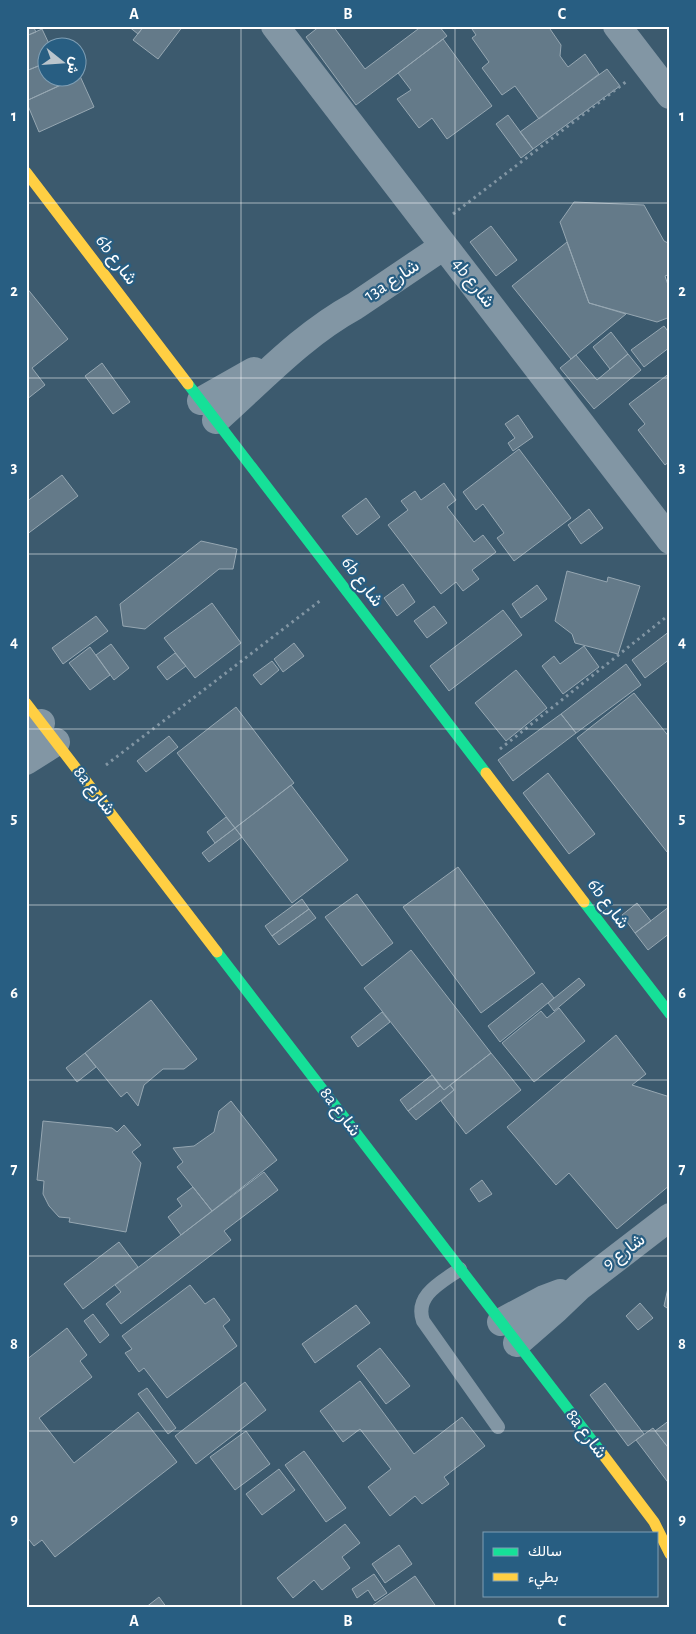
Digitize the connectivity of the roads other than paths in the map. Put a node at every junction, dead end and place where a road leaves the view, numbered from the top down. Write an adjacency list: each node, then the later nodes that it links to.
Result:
1 (275, 26): 5 (street, 4b شارع)
2 (617, 26): 3 (street)
3 (670, 96)
4 (26, 172): 6 (street, 6b شارع)
5 (438, 238): 6 (street, 13a شارع); 7 (street, 4b شارع)
6 (209, 411): 10 (street, 6b شارع)
7 (670, 540)
8 (38, 726): 9 (street); 12 (street, 8a شارع)
9 (26, 761)
10 (670, 1014)
11 (670, 1217): 13 (street, شارع 9)
12 (460, 1268): 13 (street, 8a شارع); 14 (lane)
13 (509, 1333): 15 (street, 8a شارع)
14 (498, 1426)
15 (662, 1528): 16 (street, 8a شارع)
16 (670, 1554)

